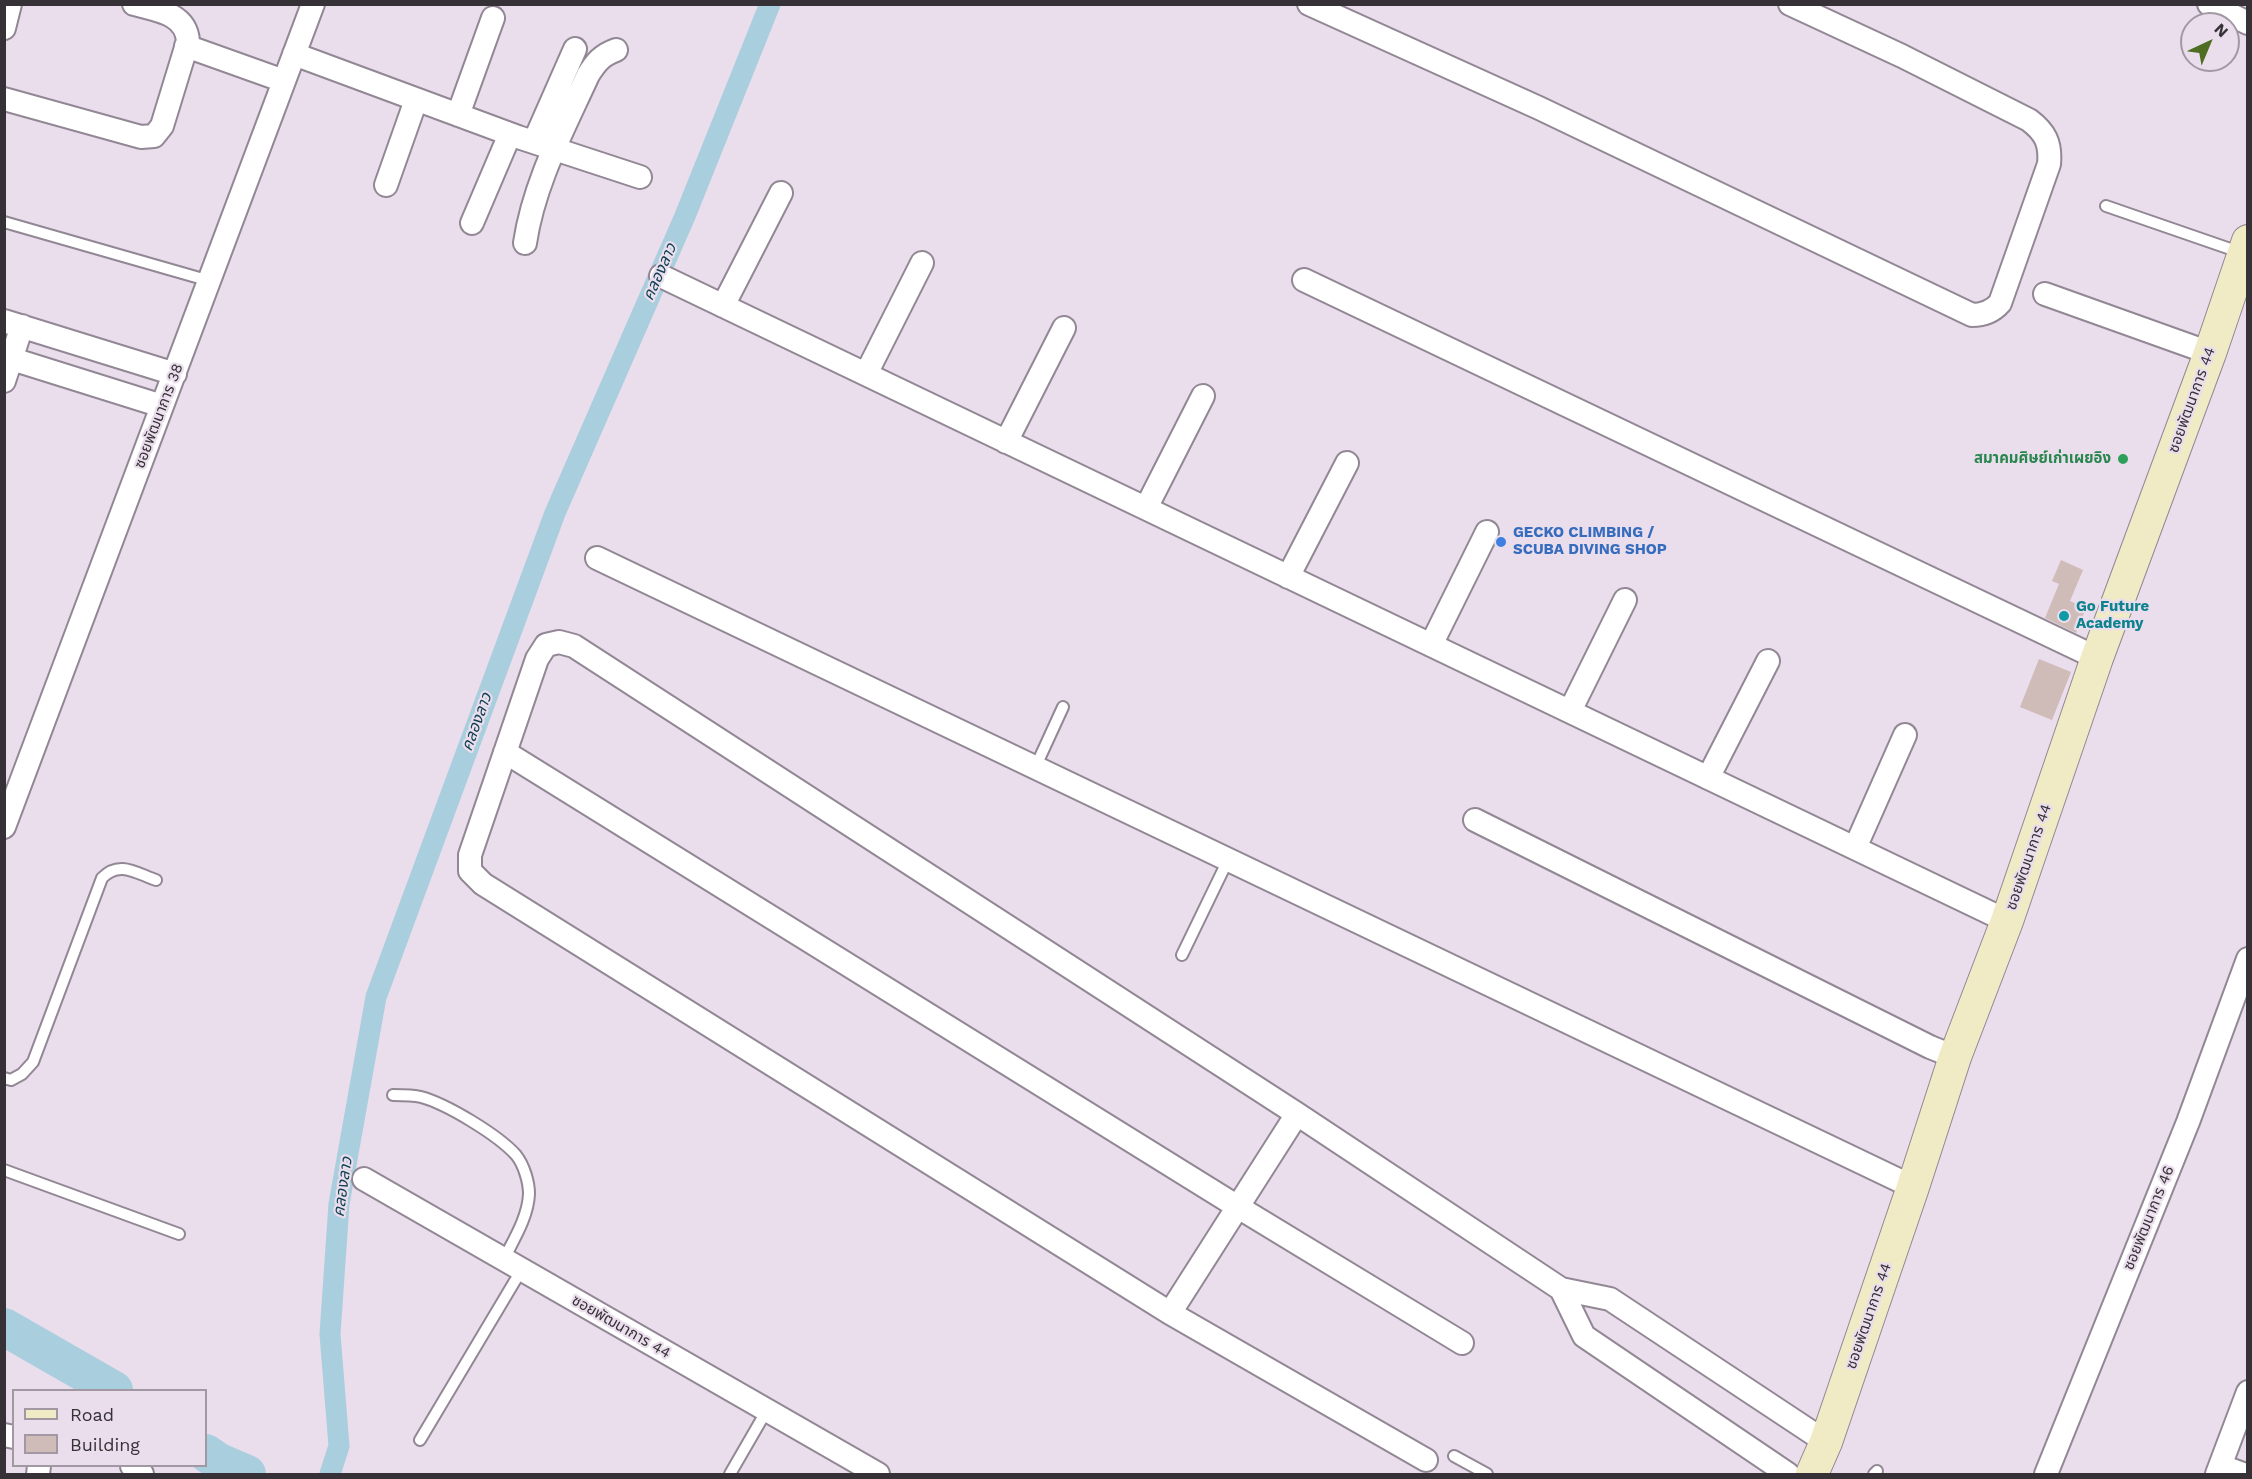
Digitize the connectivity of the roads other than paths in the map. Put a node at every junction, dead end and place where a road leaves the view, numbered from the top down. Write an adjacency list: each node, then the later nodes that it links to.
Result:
1 (10, 4): 9 (street)
2 (134, 4): 10 (street)
3 (313, 4): 13 (street, ซอยพัฒนาการ 38)
4 (1309, 4): 5 (street)
5 (1790, 4)
6 (2209, 4): 8 (street)
7 (493, 18): 17 (street)
8 (2247, 23)
9 (4, 28)
10 (186, 46): 14 (street); 15 (street)
11 (575, 49): 19 (street)
12 (616, 50): 19 (street)
13 (294, 54): 14 (street, ซอยพัฒนาการ 38); 16 (street)
14 (284, 81): 31 (street, ซอยพัฒนาการ 38)
15 (4, 99)
16 (416, 100): 17 (street); 21 (street)
17 (458, 115): 18 (street)
18 (510, 134): 19 (street); 25 (street)
19 (544, 145): 20 (street); 26 (street)
20 (640, 177)
21 (386, 185)
22 (781, 193): 33 (street)
23 (2106, 206): 27 (lane)
24 (4, 222): 31 (lane)
25 (472, 223)
26 (525, 243)
27 (2245, 247): 36 (street, ซอยพัฒนาการ 44)
28 (922, 263): 39 (street)
29 (661, 276): 33 (street)
30 (1304, 280): 51 (street)
31 (210, 281): 38 (street, ซอยพัฒนาการ 38)
32 (2045, 294): 36 (street)
33 (723, 306): 39 (street)
34 (13, 323): 37 (street); 38 (street)
35 (1064, 328): 43 (street)
36 (2210, 353): 51 (street, ซอยพัฒนาการ 44)
37 (8, 356): 40 (street); 42 (street)
38 (175, 374): 42 (street, ซอยพัฒนาการ 38)
39 (866, 374): 43 (street)
40 (4, 381)
41 (1203, 396): 45 (street)
42 (162, 406): 60 (street, ซอยพัฒนาการ 38)
43 (1006, 442): 45 (street)
44 (1347, 464): 48 (street)
45 (1146, 508): 48 (street)
46 (1487, 532): 50 (street)
47 (597, 558): 57 (street)
48 (1288, 577): 50 (street)
49 (1625, 600): 54 (street)
50 (1431, 645): 54 (street)
51 (2097, 658): 64 (street, ซอยพัฒนาการ 44)
52 (1768, 661): 58 (street)
53 (1063, 707): 57 (lane)
54 (1570, 711): 58 (street)
55 (1905, 735): 61 (street)
56 (505, 752): 70 (street); 74 (street); 78 (street)
57 (1035, 768): 62 (street)
58 (1708, 778): 61 (street)
59 (1475, 820): 67 (street)
60 (4, 827)
61 (1855, 848): 64 (street)
62 (1227, 860): 65 (lane); 73 (street)
63 (156, 880): 68 (lane)
64 (2007, 921): 67 (street, ซอยพัฒนาการ 44)
65 (1182, 955)
66 (2247, 960): 92 (street, ซอยพัฒนาการ 46)
67 (1955, 1057): 73 (street, ซอยพัฒนาการ 44)
68 (4, 1078)
69 (393, 1095): 76 (lane)
70 (1297, 1114): 74 (street); 77 (street)
71 (4, 1170): 75 (lane)
72 (364, 1179): 76 (street, ซอยพัฒนาการ 44)
73 (1913, 1187): 83 (street, ซอยพัฒนาการ 44)
74 (1238, 1207): 78 (street); 79 (street)
75 (178, 1234)
76 (513, 1264): 81 (street, ซอยพัฒนาการ 44); 82 (lane)
77 (1561, 1288): 83 (street); 90 (street)
78 (1170, 1313): 85 (street)
79 (1462, 1343)
80 (2247, 1392): 86 (street)
81 (767, 1410): 87 (lane); 88 (street, ซอยพัฒนาการ 44)
82 (420, 1440)
83 (1826, 1442): 91 (street, ซอยพัฒนาการ 44)
84 (1454, 1456): 89 (lane)
85 (1426, 1460)
86 (2219, 1470): 93 (street)
87 (730, 1474)
88 (878, 1474)
89 (1487, 1474)
90 (1788, 1474)
91 (1812, 1474)
92 (2046, 1474)
93 (2243, 1474)

